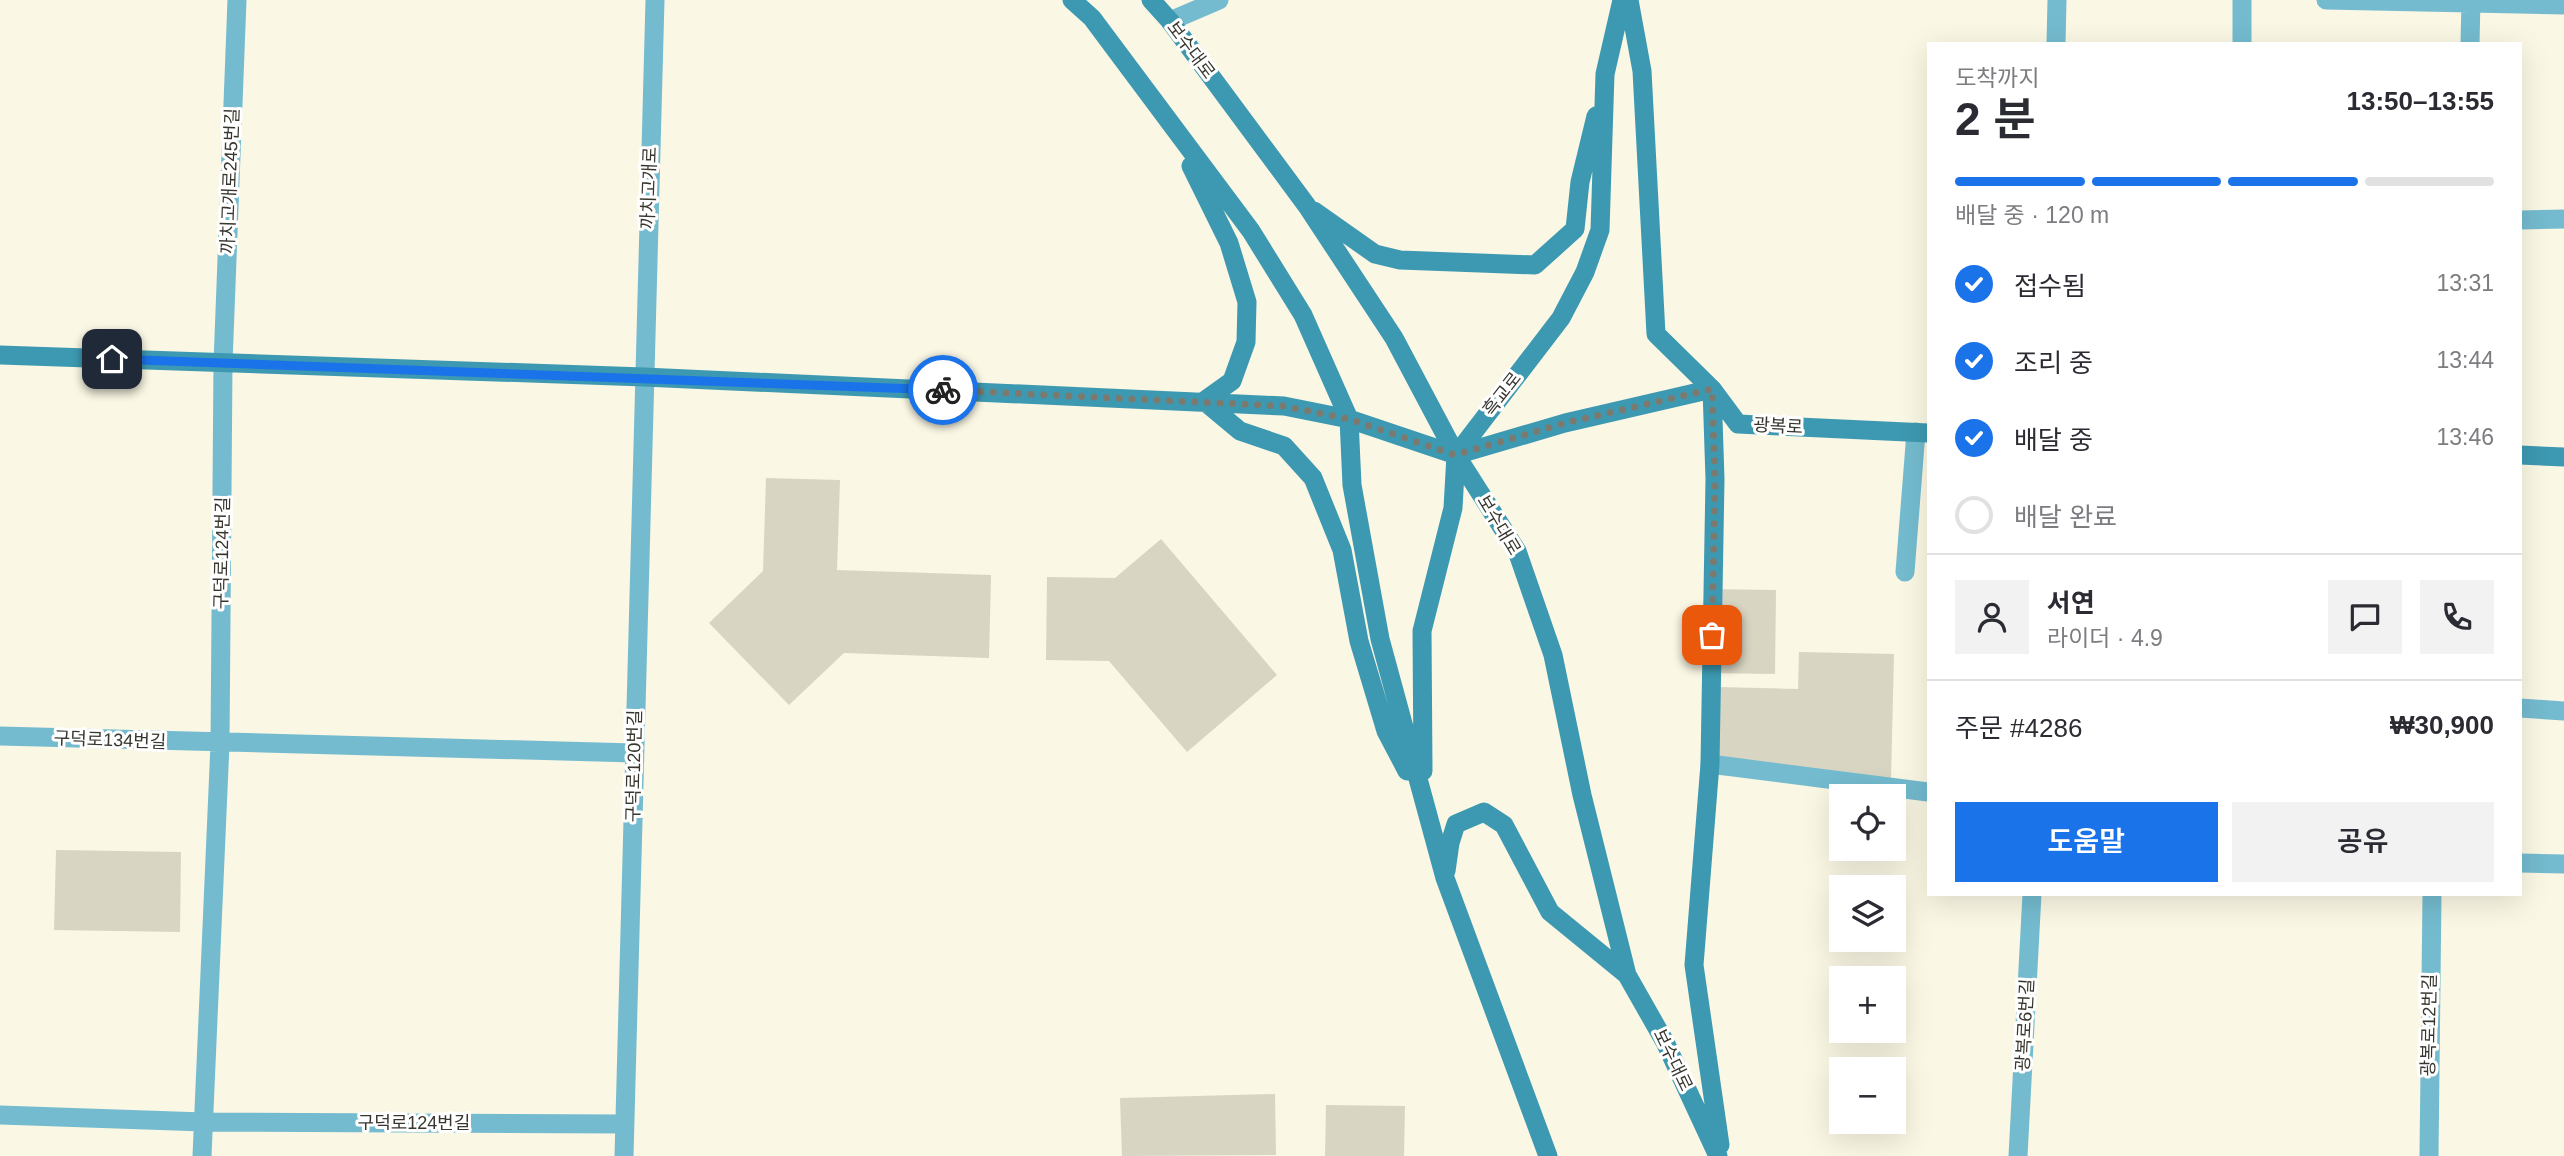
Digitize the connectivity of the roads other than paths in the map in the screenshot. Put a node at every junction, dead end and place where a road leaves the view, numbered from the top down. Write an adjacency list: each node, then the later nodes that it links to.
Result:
1 (237, 0): 23 (street, 까치고개로245번길)
2 (655, 0): 24 (street, 까치고개로)
3 (1072, 0): 18 (main road)
4 (1151, 0): 13 (main road, 보수대로)
5 (1219, 0): 13 (street)
6 (1622, 0): 17 (main road, 흑교로)
7 (1629, 0): 25 (main road)
8 (2057, 0): 14 (street)
9 (2242, 0): 15 (street)
10 (2326, 0): 11 (street)
11 (2471, 2): 12 (street); 16 (street)
12 (2564, 5)
13 (1170, 21): 19 (main road, 보수대로)
14 (2056, 42)
15 (2242, 42)
16 (2470, 42)
17 (1605, 74): 19 (main road); 29 (main road, 흑교로)
18 (1171, 123): 26 (main road); 27 (main road)
19 (1307, 206): 29 (main road, 보수대로)
20 (2564, 219): 21 (street)
21 (2522, 220)
22 (0, 355): 23 (main road)
23 (223, 363): 24 (main road); 36 (street, 구덕로124번길)
24 (644, 377): 26 (main road); 37 (street, 구덕로120번길)
25 (1712, 389): 28 (main road, 광복로); 29 (main road); 38 (main road, 보수대로)
26 (1204, 401): 27 (main road); 40 (main road)
27 (1349, 419): 29 (main road); 40 (main road)
28 (1922, 432): 32 (street, 광복로)
29 (1455, 455): 40 (main road); 46 (main road, 보수대로)
30 (2522, 455): 31 (main road)
31 (2564, 457)
32 (1905, 572)
33 (2522, 708): 34 (street)
34 (2564, 711)
35 (0, 736): 36 (street, 구덕로134번길)
36 (220, 744): 37 (street); 48 (street, 구덕로124번길)
37 (635, 753): 49 (street, 구덕로120번길)
38 (1710, 764): 39 (street); 53 (main road, 보수대로)
39 (1927, 792)
40 (1423, 799): 43 (main road)
41 (2522, 863): 42 (street)
42 (2564, 864)
43 (1445, 878): 46 (main road); 52 (main road)
44 (2032, 896): 54 (street, 광복로6번길)
45 (2432, 896): 55 (street, 광복로12번길)
46 (1626, 975): 53 (main road, 보수대로)
47 (0, 1115): 48 (street)
48 (204, 1122): 49 (street, 구덕로124번길); 50 (street, 구덕로124번길)
49 (625, 1124): 51 (street, 구덕로120번길)
50 (202, 1156)
51 (624, 1156)
52 (1548, 1156)
53 (1720, 1156)
54 (2018, 1156)
55 (2429, 1156)

